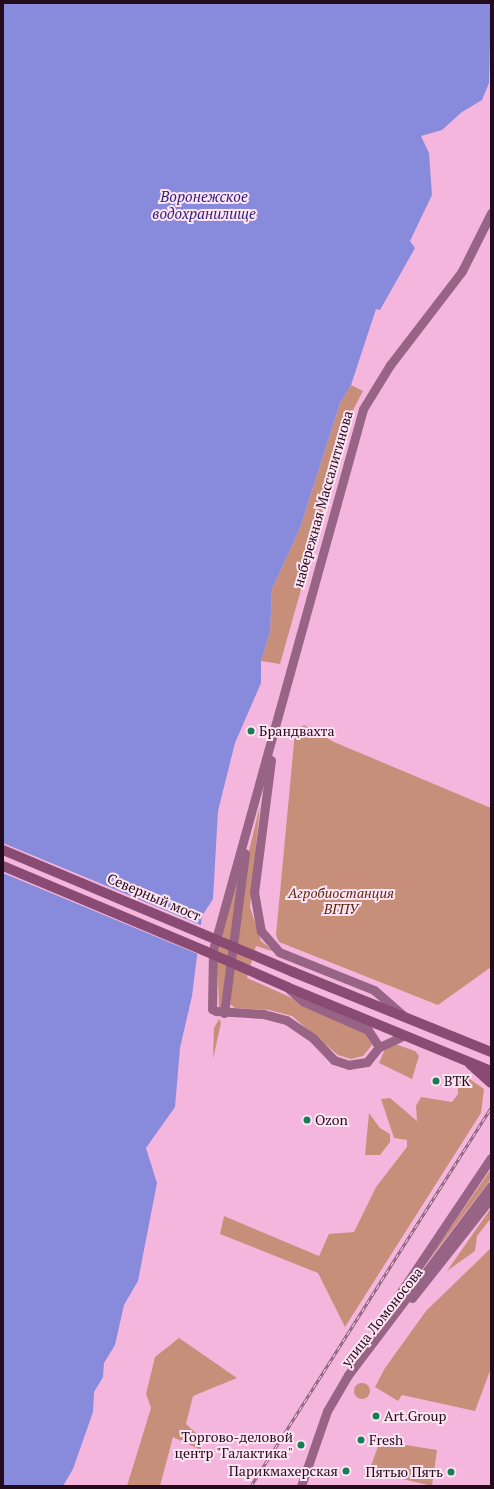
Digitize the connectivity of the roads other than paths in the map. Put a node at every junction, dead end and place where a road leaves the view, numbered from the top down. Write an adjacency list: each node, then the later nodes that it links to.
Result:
1 (491, 213): 2 (main road, набережная Массалитинова)
2 (275, 728): 3 (main road, набережная Массалитинова); 8 (main road)
3 (249, 823): 7 (main road, набережная Массалитинова); 7 (main road, набережная Массалитинова)
4 (3, 850): 8 (main road, Северный мост, bridge)
5 (3, 866): 6 (main road, Северный мост, bridge)
6 (287, 987): 9 (main road, Северный мост); 12 (main road)
7 (224, 1013): 12 (main road)
8 (403, 1015): 10 (main road, Северный мост)
9 (403, 1036): 12 (main road); 14 (main road, Северный мост)
10 (464, 1040): 11 (main road); 13 (main road)
11 (491, 1045)
12 (379, 1047)
13 (491, 1052)
14 (467, 1061): 15 (main road, Северный мост); 16 (main road)
15 (491, 1071)
16 (491, 1083)
17 (491, 1158): 20 (main road)
18 (491, 1186): 20 (main road)
19 (491, 1198): 22 (main road, улица Ломоносова)
20 (370, 1342): 21 (main road, улица Ломоносова)
21 (302, 1486)
22 (306, 1486)

